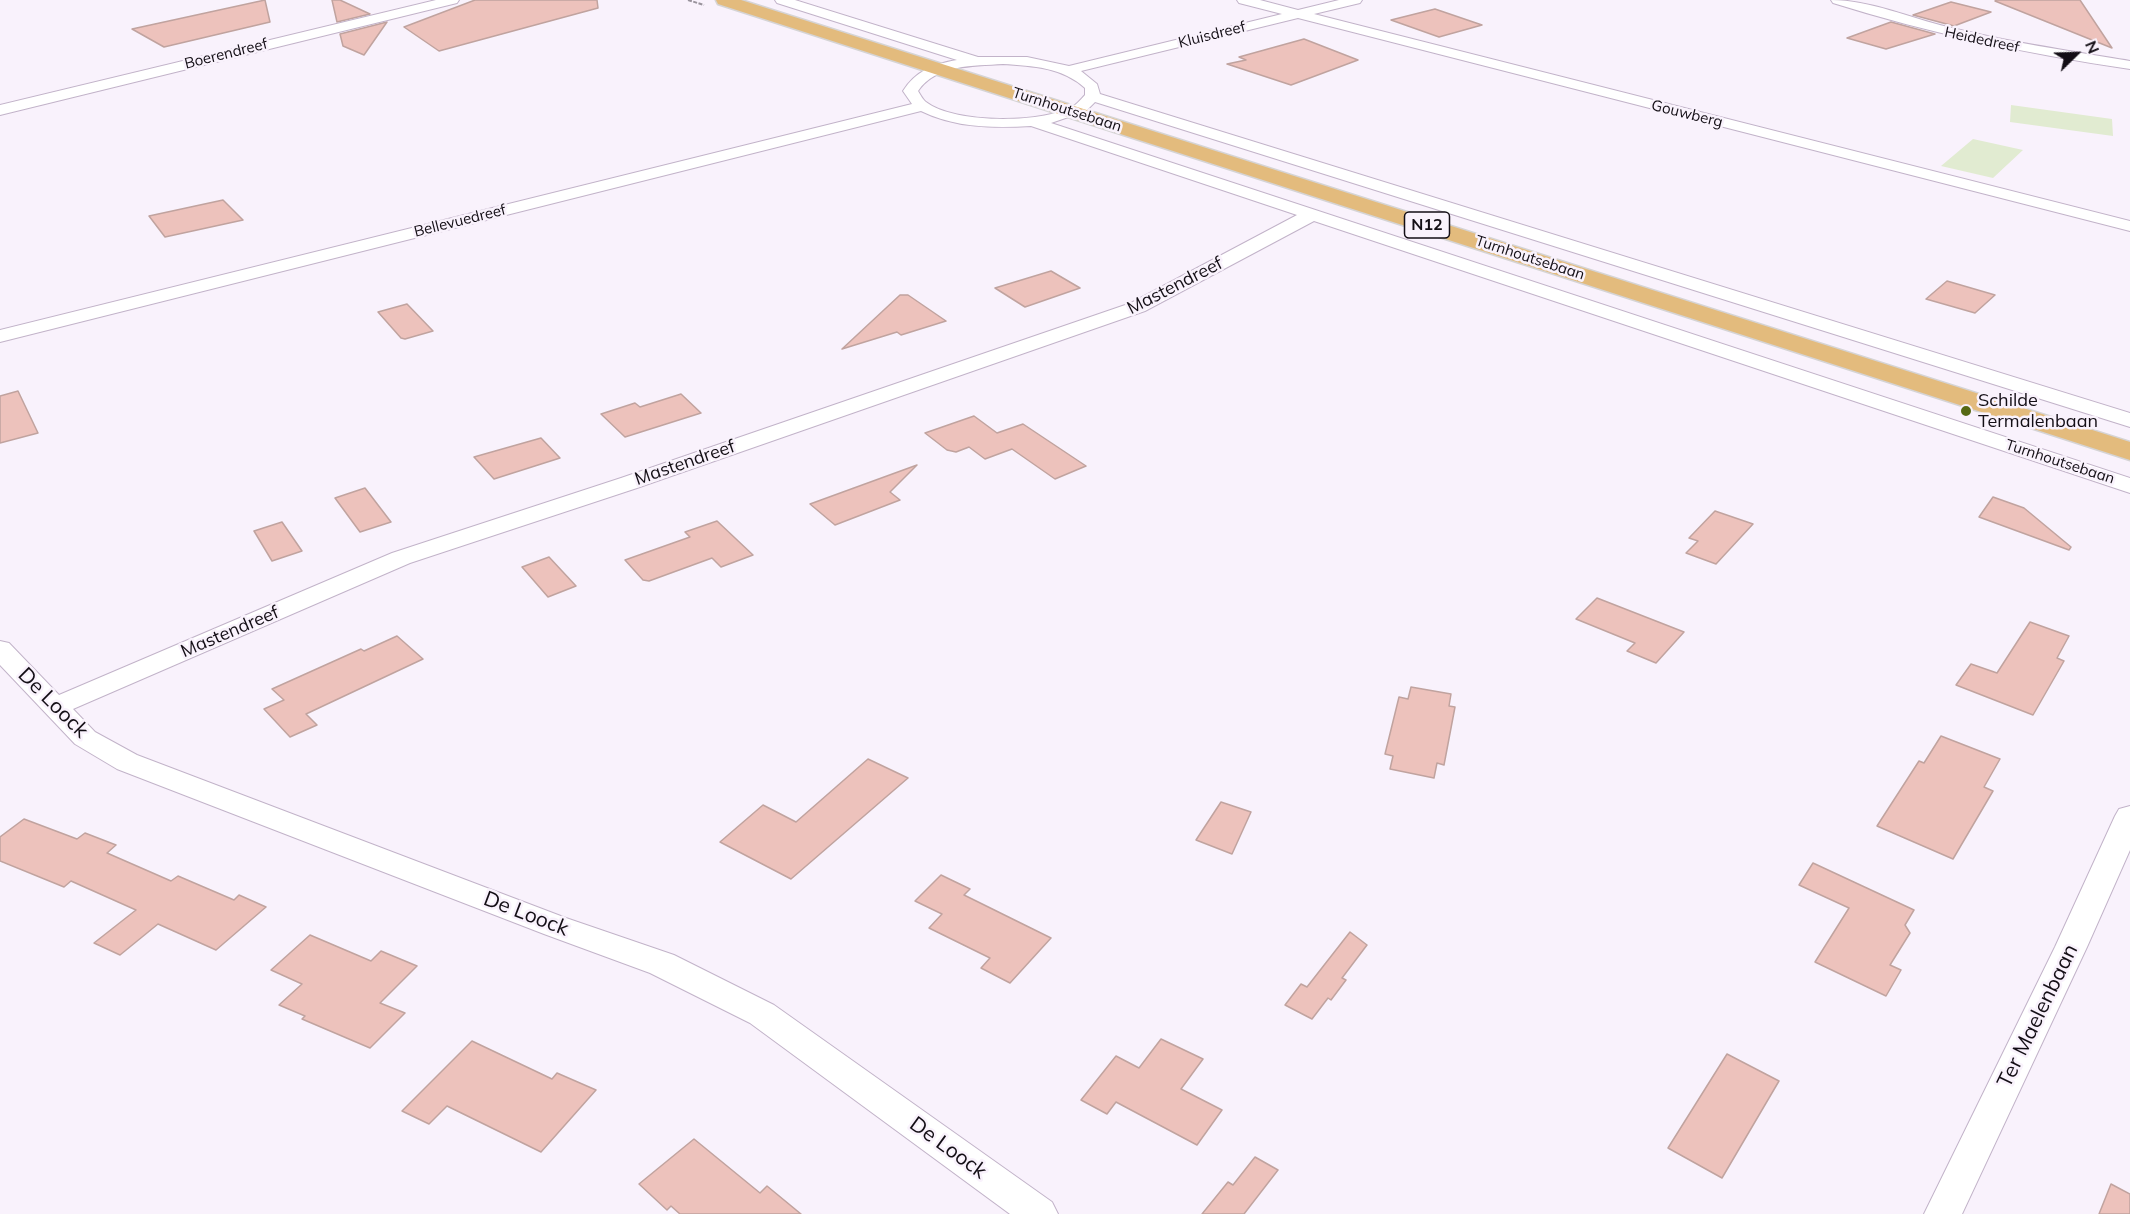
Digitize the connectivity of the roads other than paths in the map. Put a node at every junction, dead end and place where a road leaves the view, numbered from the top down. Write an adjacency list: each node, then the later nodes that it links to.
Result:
1 (452, 0): 14 (street, Boerendreef)
2 (724, 0): 10 (main road, Turnhoutsebaan / N12)
3 (782, 0): 8 (street)
4 (1244, 0): 7 (street, Gouwberg)
5 (1355, 0): 7 (street, Kluisdreef)
6 (1838, 0): 9 (street, Heidedreef)
7 (1299, 14): 11 (street, Kluisdreef); 18 (street, Gouwberg)
8 (979, 62): 10 (street, Kluisdreef); 11 (street, Kluisdreef)
9 (2130, 65)
10 (939, 69): 13 (street); 15 (main road, Turnhoutsebaan / N12)
11 (1069, 70): 12 (street, Kluisdreef)
12 (1092, 96): 15 (street); 20 (street, Turnhoutsebaan)
13 (920, 107): 16 (street); 19 (street, Bellevuedreef)
14 (0, 110)
15 (1071, 112): 16 (street); 21 (main road, Turnhoutsebaan / N12)
16 (1034, 122): 17 (street, Turnhoutsebaan)
17 (1313, 214): 22 (street, Turnhoutsebaan); 24 (street, Mastendreef)
18 (2130, 226)
19 (0, 336)
20 (2130, 420)
21 (2130, 451)
22 (2130, 486)
23 (0, 649): 24 (street, De Loock)
24 (54, 707): 26 (street, De Loock)
25 (2130, 816): 27 (street, Ter Maelenbaan)
26 (1039, 1214)
27 (1943, 1214)

